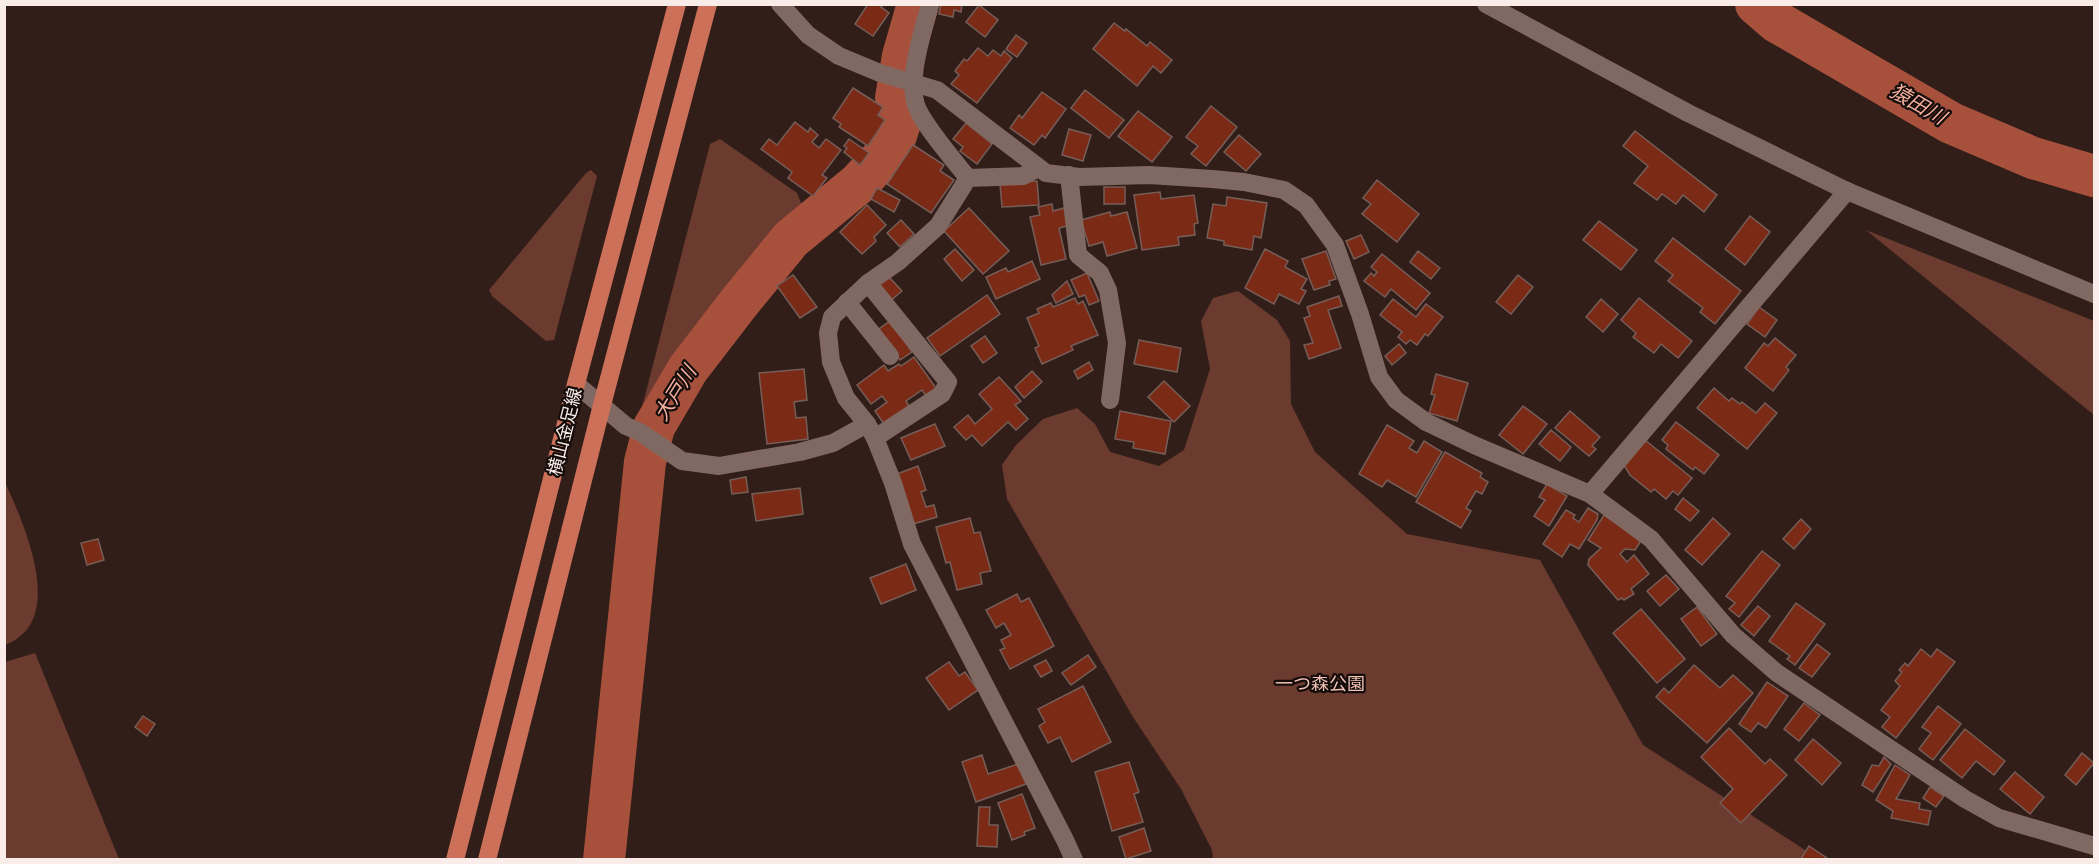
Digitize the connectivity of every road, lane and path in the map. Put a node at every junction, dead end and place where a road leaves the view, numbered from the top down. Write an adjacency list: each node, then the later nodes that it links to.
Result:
1 (677, 4): 15 (main road, 横山金足線)
2 (708, 4): 17 (main road, 横山金足線)
3 (930, 4): 6 (street)
4 (1486, 4): 10 (street)
5 (784, 6): 6 (street)
6 (913, 82): 7 (street); 9 (street)
7 (1038, 168): 8 (street); 9 (street)
8 (1069, 175): 16 (street); 19 (street)
9 (968, 178): 11 (street)
10 (1847, 191): 12 (street); 19 (street)
11 (868, 283): 13 (street); 18 (street)
12 (2094, 294)
13 (847, 302): 14 (street); 18 (street)
14 (890, 356)
15 (576, 384): 17 (street); 21 (main road, 横山金足線)
16 (1110, 400)
17 (602, 405): 18 (street); 22 (main road, 横山金足線)
18 (871, 431): 23 (street)
19 (1590, 494): 20 (street)
20 (2094, 846)
21 (455, 860)
22 (487, 860)
23 (1074, 860)

